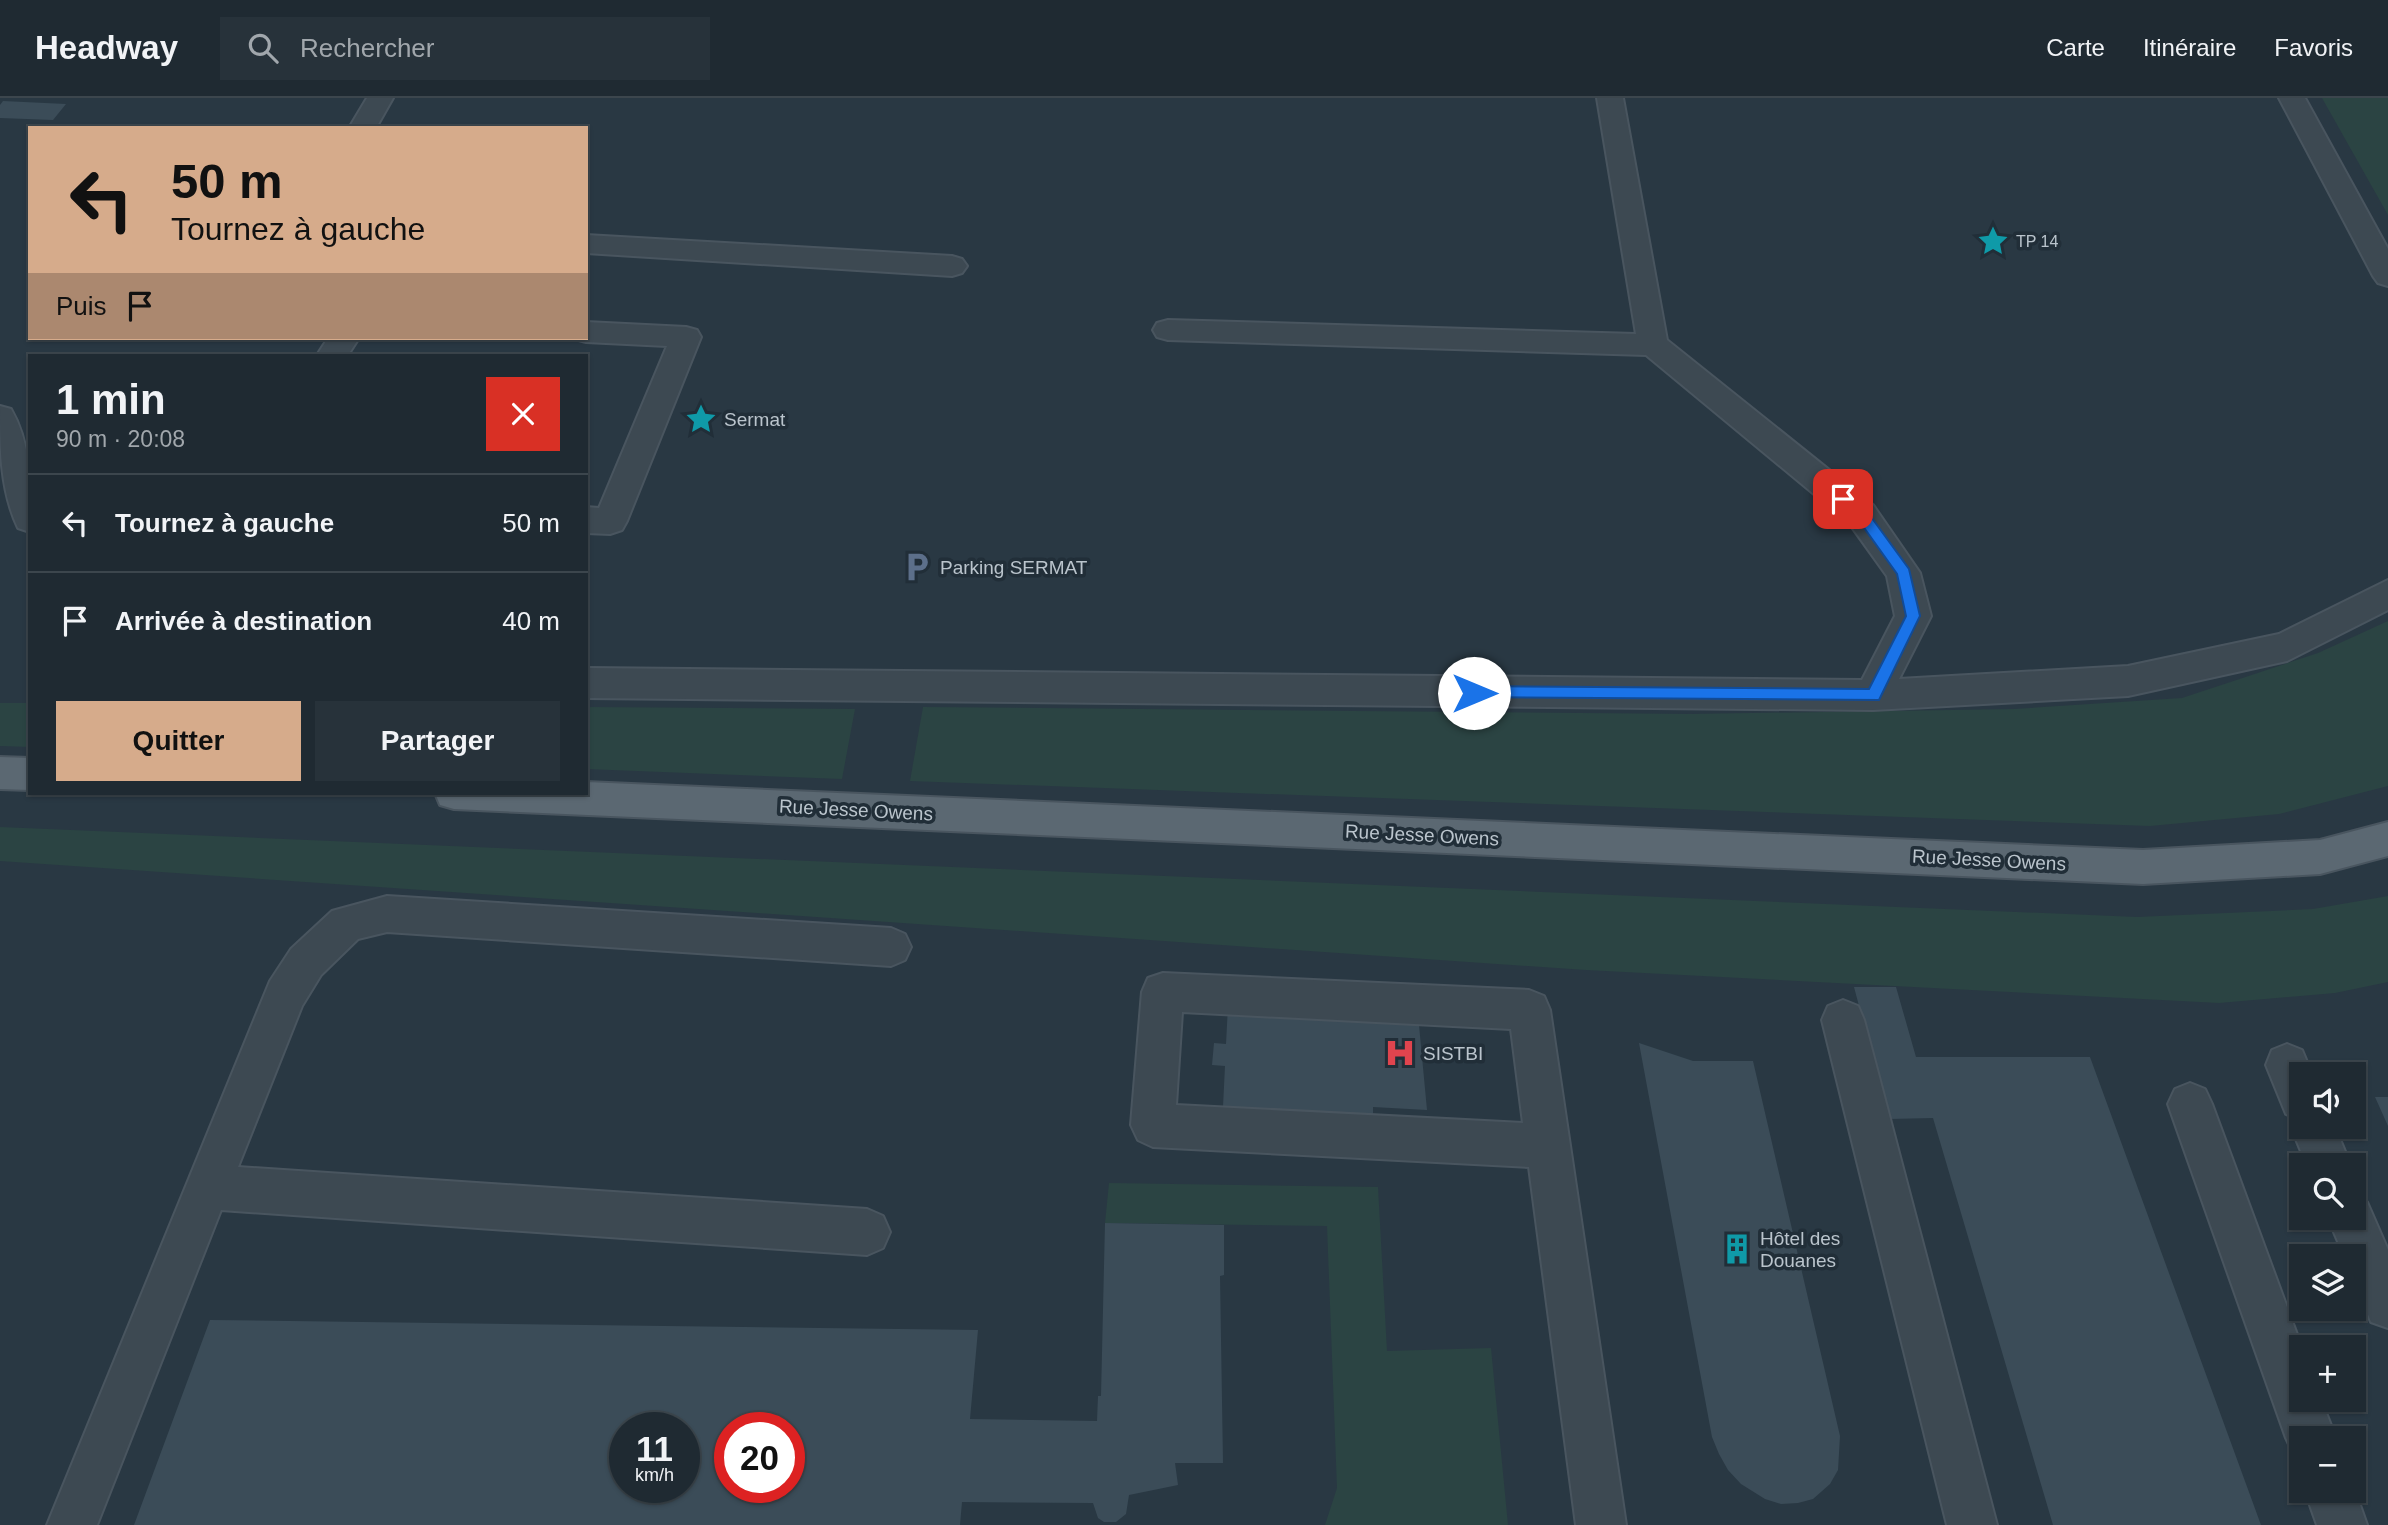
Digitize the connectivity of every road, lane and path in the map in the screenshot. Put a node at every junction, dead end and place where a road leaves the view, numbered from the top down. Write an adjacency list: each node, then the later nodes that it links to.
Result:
1 (380, 98): 4 (lane)
2 (1611, 98): 10 (lane)
3 (2292, 98): 7 (lane)
4 (363, 126)
5 (588, 244): 6 (lane)
6 (952, 266)
7 (2388, 275)
8 (1168, 330): 10 (lane)
9 (588, 332): 13 (lane)
10 (1653, 345): 16 (lane)
11 (0, 417): 12 (lane)
12 (28, 512)
13 (588, 520)
14 (2388, 594): 16 (lane)
15 (588, 683): 16 (lane)
16 (1873, 695)
17 (0, 773): 18 (main road)
18 (28, 774)
19 (500, 795): 20 (main road, Rue Jesse Owens)
20 (2388, 839)
21 (891, 947): 25 (lane)
22 (1843, 1020): 33 (lane)
23 (2189, 1104): 29 (lane)
24 (1547, 1146): 24 (lane); 32 (lane)
25 (208, 1187): 27 (lane); 31 (lane)
26 (2356, 1230): 28 (lane)
27 (867, 1232)
28 (2388, 1304)
29 (2307, 1426)
30 (2334, 1503): 34 (lane)
31 (72, 1525)
32 (1601, 1525)
33 (1972, 1525)
34 (2342, 1525)

